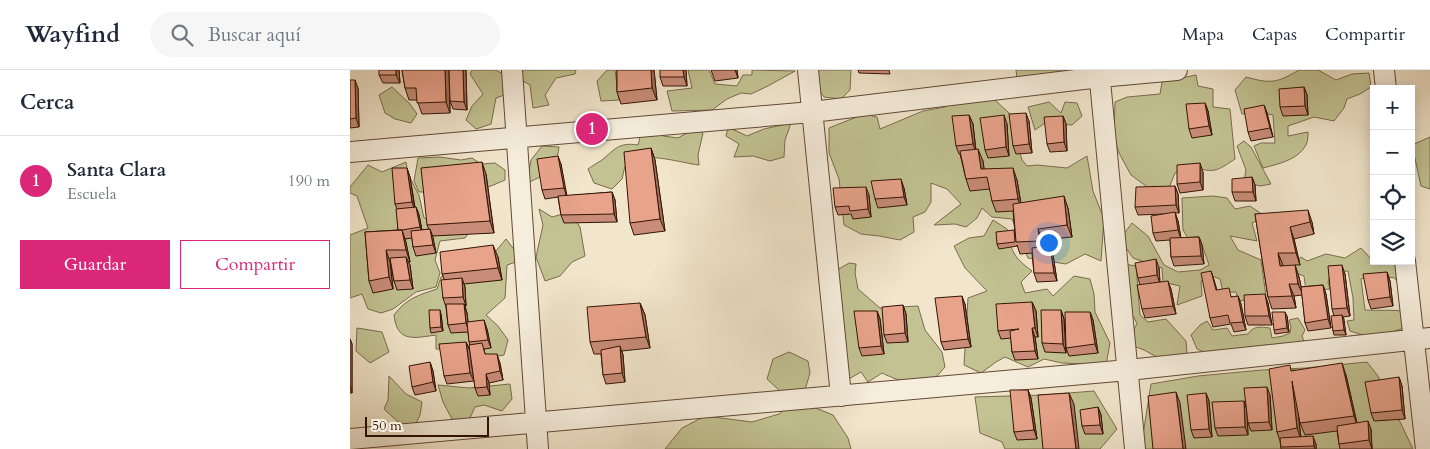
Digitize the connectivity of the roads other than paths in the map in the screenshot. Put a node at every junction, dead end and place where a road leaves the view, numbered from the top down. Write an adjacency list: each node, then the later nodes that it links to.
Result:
1 (512, 70): 8 (street)
2 (808, 70): 7 (street)
3 (1177, 70): 5 (street)
4 (1384, 70): 6 (street)
5 (1099, 74): 7 (street); 12 (street)
6 (1386, 85)
7 (812, 112): 8 (street); 13 (street)
8 (517, 137): 9 (street); 14 (street)
9 (350, 152)
10 (1406, 265): 11 (street)
11 (1422, 339): 12 (street); 18 (street)
12 (1128, 370): 13 (street); 17 (street)
13 (841, 396): 14 (street)
14 (536, 423): 15 (street); 16 (street)
15 (350, 439)
16 (538, 449)
17 (1135, 449)
18 (1426, 449)

